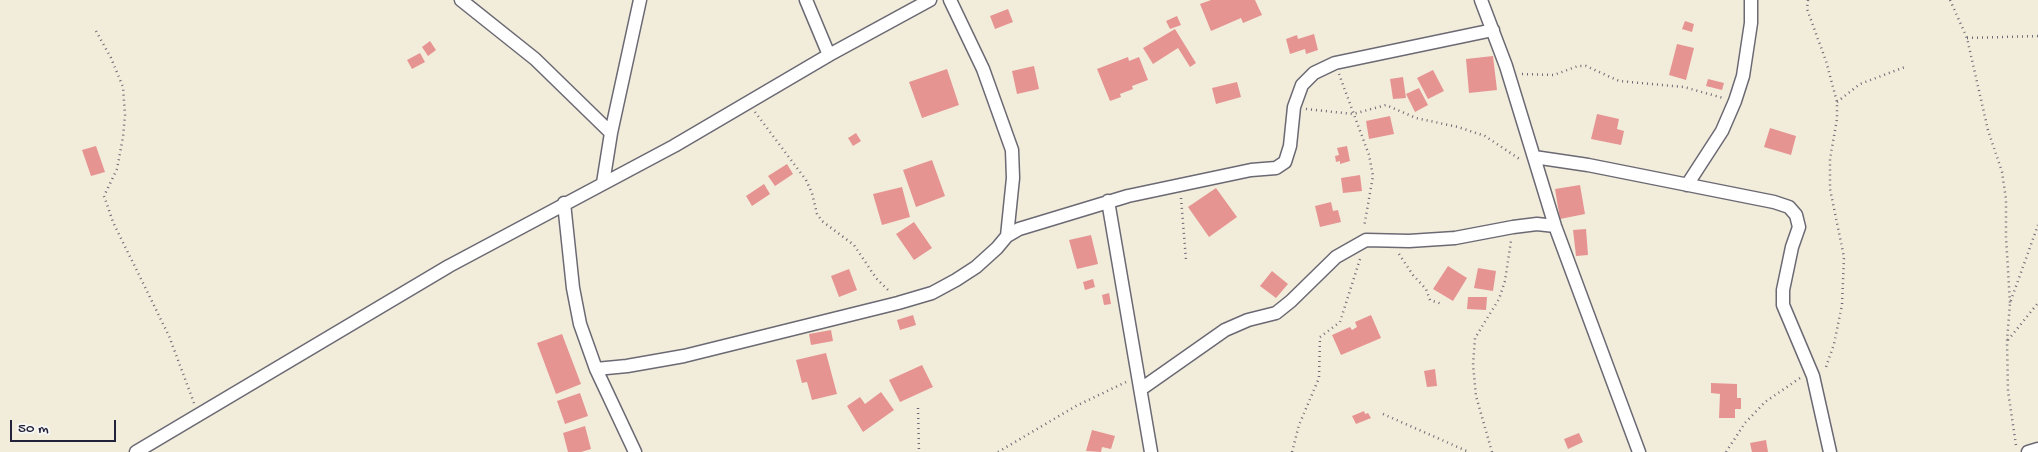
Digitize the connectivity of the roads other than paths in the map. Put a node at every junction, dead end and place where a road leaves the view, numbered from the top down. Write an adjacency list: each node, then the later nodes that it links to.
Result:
1 (461, 0): 10 (street)
2 (640, 0): 10 (street)
3 (806, 0): 9 (street)
4 (930, 0): 9 (street)
5 (950, 0): 17 (street)
6 (1481, 0): 8 (street)
7 (1751, 0): 13 (street)
8 (1493, 30): 11 (street); 14 (street)
9 (829, 54): 12 (street)
10 (611, 133): 12 (street)
11 (1534, 157): 13 (street); 16 (street)
12 (603, 183): 15 (street)
13 (1687, 185): 25 (street)
14 (1108, 202): 17 (street); 19 (street)
15 (564, 203): 18 (street); 22 (street)
16 (1555, 226): 19 (street); 24 (street)
17 (1007, 236): 18 (street)
18 (596, 369): 21 (street)
19 (1141, 389): 23 (street)
20 (2038, 449): 26 (street)
21 (632, 451)
22 (136, 452)
23 (1151, 452)
24 (1639, 452)
25 (1830, 452)
26 (2028, 452)

